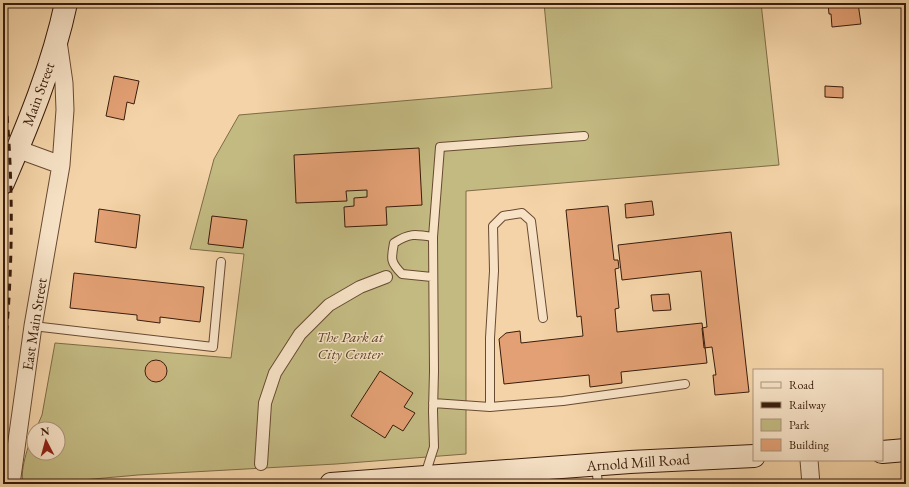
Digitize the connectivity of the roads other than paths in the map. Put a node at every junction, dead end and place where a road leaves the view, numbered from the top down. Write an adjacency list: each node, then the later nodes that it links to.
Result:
1 (66, 3): 2 (main road, Main Street)
2 (58, 37): 4 (main road, Main Street); 5 (street, East Main Street)
3 (584, 136): 7 (lane)
4 (17, 149): 5 (street); 6 (main road, Main Street)
5 (61, 165): 12 (street, East Main Street)
6 (3, 183)
7 (433, 237): 10 (lane); 10 (lane)
8 (222, 262): 12 (lane)
9 (386, 277): 20 (street)
10 (432, 278): 14 (lane)
11 (543, 318): 15 (lane)
12 (33, 326): 23 (street, East Main Street)
13 (686, 384): 15 (lane)
14 (433, 403): 15 (lane); 22 (lane)
15 (490, 408)
16 (906, 450): 17 (main road)
17 (883, 452)
18 (753, 456): 21 (main road, Arnold Mill Road)
19 (809, 461): 25 (street)
20 (261, 464)
21 (596, 474): 22 (main road, Arnold Mill Road)
22 (425, 481): 24 (main road, Arnold Mill Road)
23 (11, 484)
24 (331, 484)
25 (811, 484)

